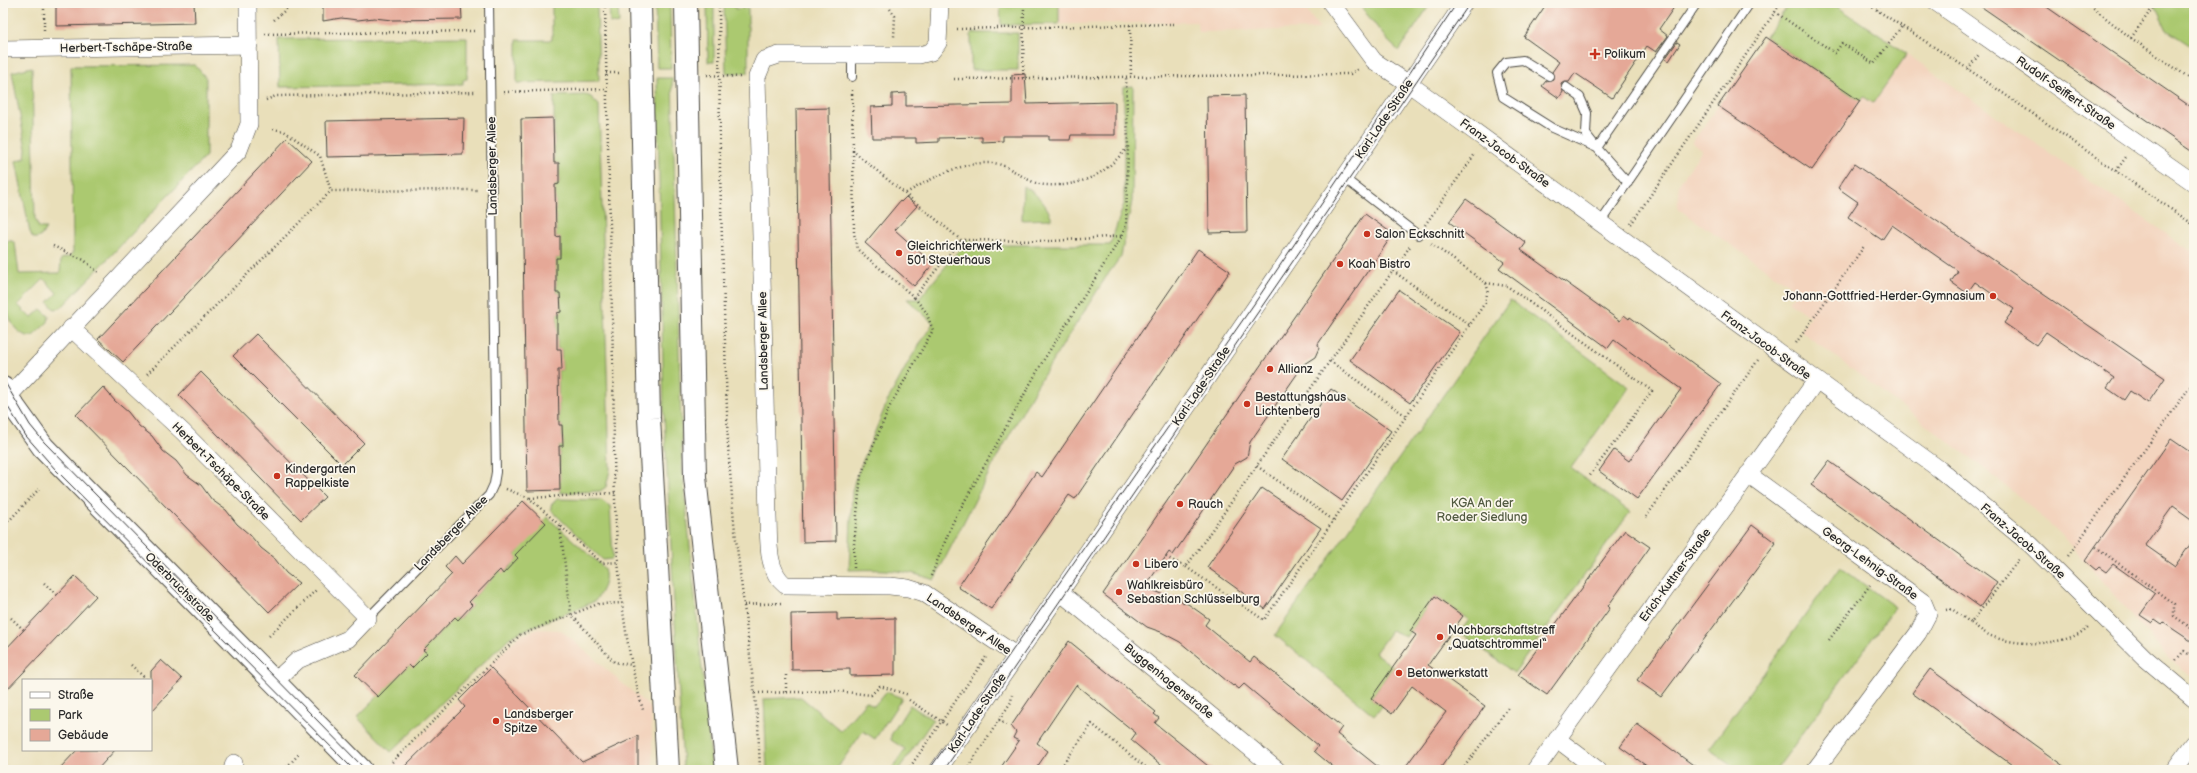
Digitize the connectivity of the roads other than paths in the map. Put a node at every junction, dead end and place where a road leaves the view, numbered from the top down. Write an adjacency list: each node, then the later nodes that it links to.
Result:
1 (248, 3): 11 (street)
2 (488, 3): 29 (lane, Landsberger Allee)
3 (640, 3): 36 (main road)
4 (686, 3): 37 (main road)
5 (940, 3): 13 (street, Landsberger Allee)
6 (1331, 3): 16 (street, Franz-Jacob-Straße)
7 (1464, 3): 16 (street, Karl-Lade-Straße)
8 (1697, 3): 18 (lane)
9 (1750, 3): 20 (lane)
10 (1937, 3): 21 (street, Rudolf-Seiffert-Straße)
11 (248, 40): 12 (street, Herbert-Tschäpe-Straße); 24 (street)
12 (3, 48)
13 (852, 55): 15 (lane); 30 (street, Landsberger Allee)
14 (1549, 76): 18 (lane)
15 (852, 77)
16 (1409, 84): 19 (street, Karl-Lade-Straße); 22 (street, Franz-Jacob-Straße)
17 (1566, 88): 18 (lane)
18 (1597, 148): 20 (lane)
19 (1344, 178): 23 (lane); 28 (street, Karl-Lade-Straße)
20 (1628, 183): 22 (lane)
21 (2194, 183)
22 (1600, 223): 25 (street, Franz-Jacob-Straße)
23 (1418, 235)
24 (71, 328): 26 (street); 29 (street, Herbert-Tschäpe-Straße)
25 (1816, 381): 27 (street, Erich-Kuttner-Straße); 32 (street, Franz-Jacob-Straße)
26 (4, 396): 31 (main road, Oderbruchstraße)
27 (1748, 474): 33 (street, Erich-Kuttner-Straße); 42 (street, Georg-Lehnig-Straße)
28 (1060, 592): 30 (street, Karl-Lade-Straße); 39 (street, Buggenhagenstraße)
29 (368, 618): 31 (street, Landsberger Allee)
30 (1017, 656): 38 (street, Karl-Lade-Straße)
31 (274, 682): 35 (main road, Oderbruchstraße)
32 (2194, 699)
33 (1557, 739): 40 (street, Erich-Kuttner-Straße); 41 (street)
34 (2194, 742): 43 (street)
35 (360, 770)
36 (668, 770)
37 (727, 770)
38 (938, 770)
39 (1277, 770)
40 (1535, 770)
41 (1598, 770)
42 (1815, 770)
43 (2174, 770)

